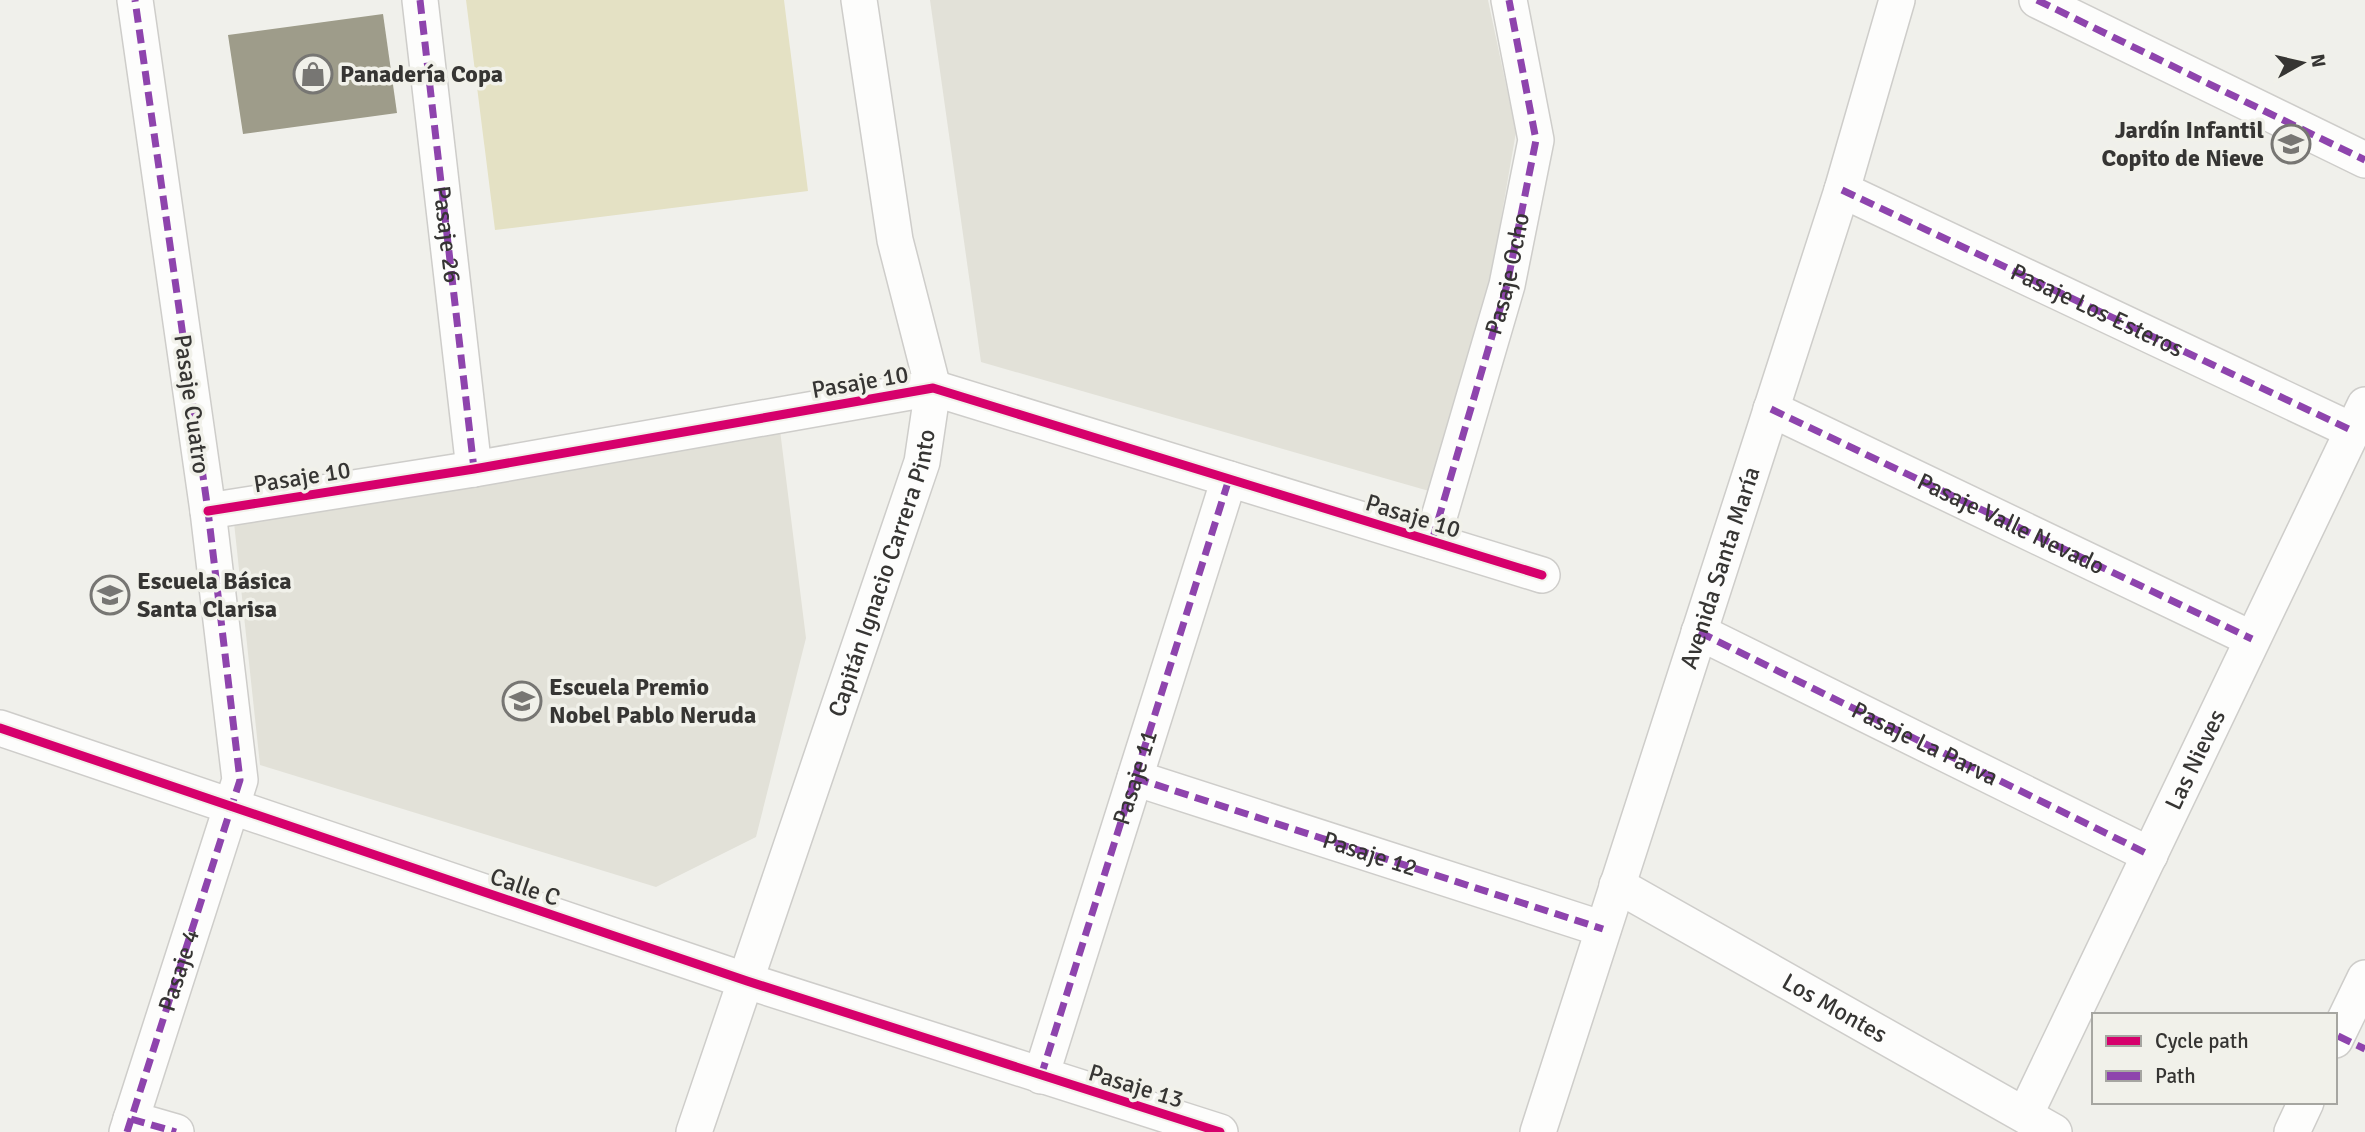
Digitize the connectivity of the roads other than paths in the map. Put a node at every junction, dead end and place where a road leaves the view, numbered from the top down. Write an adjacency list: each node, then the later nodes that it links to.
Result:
1 (135, 0): 14 (street, Pasaje Cuatro)
2 (420, 0): 12 (street, Pasaje 26)
3 (859, 0): 9 (street, Capitán Ignacio Carrera Pinto)
4 (1509, 0): 15 (street, Pasaje Ocho)
5 (1897, 0): 8 (street, Avenida Santa María)
6 (2037, 0): 7 (street)
7 (2365, 160)
8 (1842, 190): 10 (street, Avenida Santa María); 11 (street, Pasaje Los Esteros)
9 (933, 388): 12 (street, Pasaje 10); 13 (street, Pasaje 10); 26 (street, Capitán Ignacio Carrera Pinto)
10 (1771, 409): 17 (street, Avenida Santa María); 18 (street, Pasaje Valle Nevado)
11 (2359, 418): 18 (street, Las Nieves)
12 (474, 469): 14 (street, Pasaje 10)
13 (1229, 479): 15 (street, Pasaje 10); 20 (street, Pasaje 11)
14 (208, 512): 21 (street, Pasaje Cuatro)
15 (1432, 541): 16 (street, Pasaje 10)
16 (1542, 575)
17 (1699, 632): 22 (street, Pasaje La Parva); 23 (street, Avenida Santa María)
18 (2252, 639): 22 (street, Las Nieves)
19 (0, 728): 21 (street, Calle C)
20 (1135, 778): 24 (street, Pasaje 12); 28 (street, Pasaje 11)
21 (233, 809): 26 (street, Calle C); 31 (street, Pasaje 4)
22 (2150, 855): 30 (street, Las Nieves)
23 (1617, 885): 24 (street, Avenida Santa María); 30 (street, Los Montes)
24 (1603, 929): 32 (street, Avenida Santa María)
25 (2365, 978): 27 (street)
26 (747, 981): 28 (street, Calle C); 34 (street, Capitán Ignacio Carrera Pinto)
27 (2346, 1042)
28 (1041, 1076): 35 (street, Pasaje 13)
29 (2305, 1104): 36 (street)
30 (2039, 1124)
31 (129, 1125): 33 (street)
32 (1540, 1131)
33 (176, 1132)
34 (694, 1132)
35 (1220, 1132)
36 (2292, 1132)

